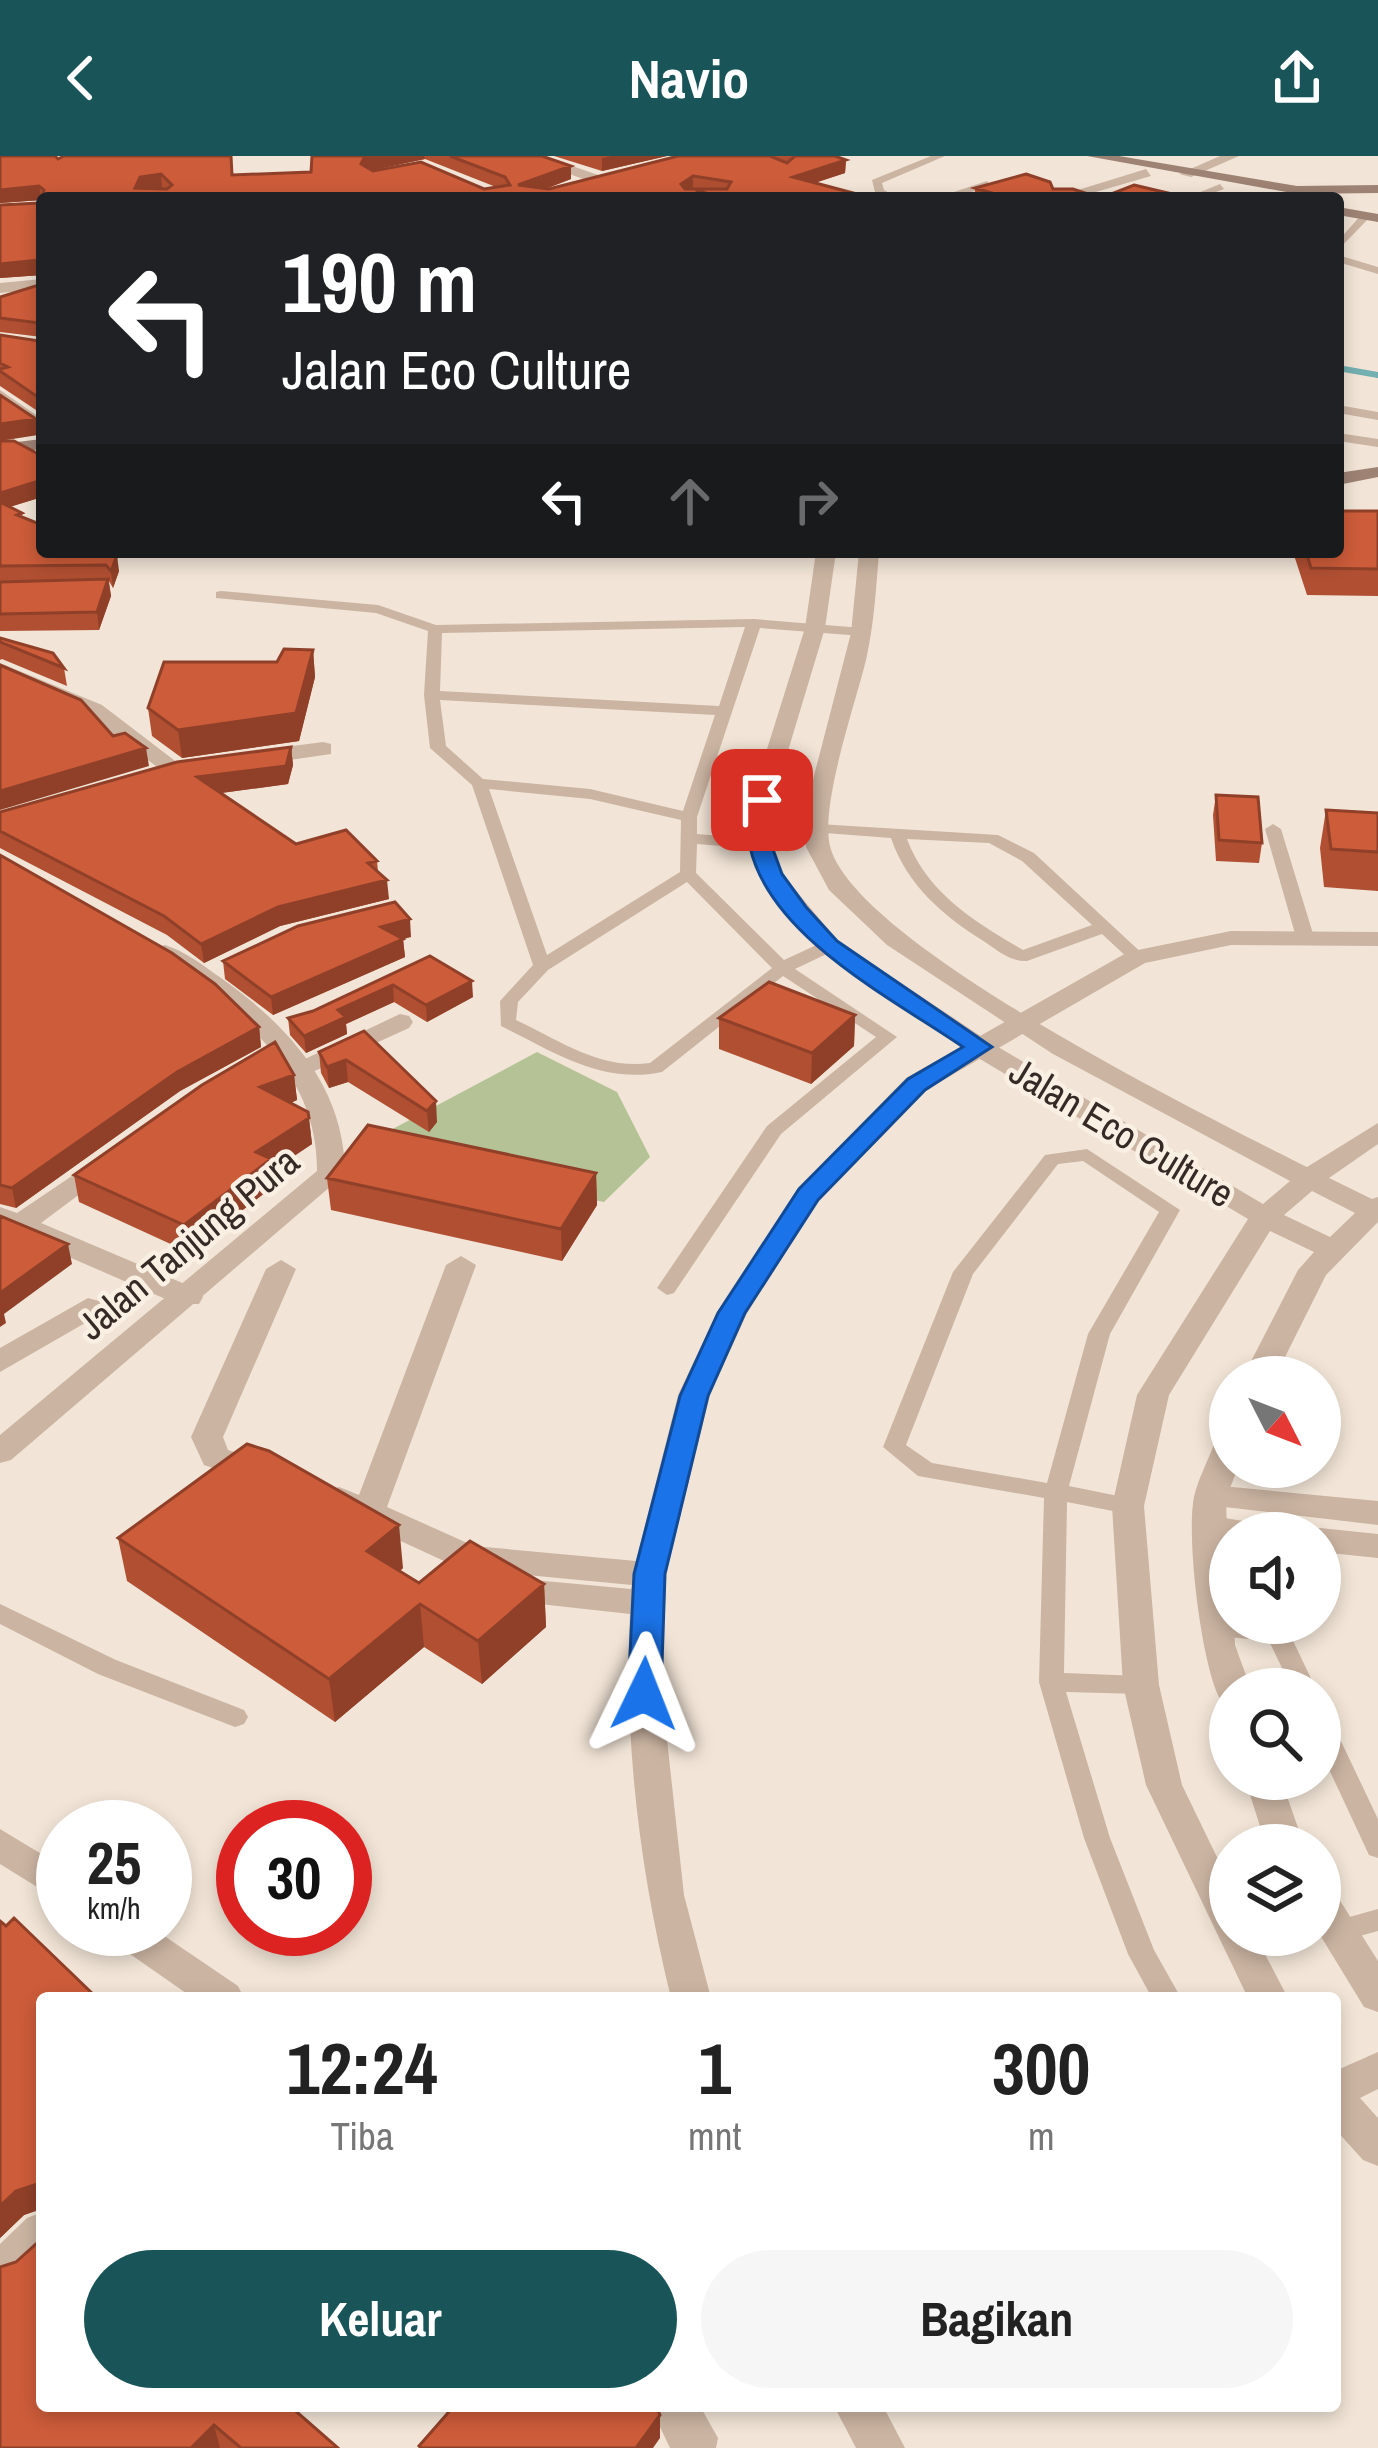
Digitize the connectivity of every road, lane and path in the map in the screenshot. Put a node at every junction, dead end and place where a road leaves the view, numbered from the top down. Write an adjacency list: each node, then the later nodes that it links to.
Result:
1 (940, 156): 13 (lane)
2 (1232, 156): 5 (street)
3 (1089, 158): 5 (main road); 6 (main road)
4 (544, 160): 8 (street)
5 (1192, 172): 11 (main road)
6 (1146, 173): 10 (main road); 15 (street)
7 (624, 176): 8 (street)
8 (602, 181): 12 (street)
9 (987, 184): 14 (lane)
10 (1220, 187): 16 (lane); 17 (main road)
11 (1378, 188)
12 (564, 190)
13 (880, 192)
14 (961, 192)
15 (1080, 192)
16 (1207, 192)
17 (1245, 192)
18 (1344, 212): 19 (main road)
19 (1374, 214): 20 (lane)
20 (1344, 242)
21 (1344, 260): 22 (lane)
22 (1378, 271)
23 (36, 287): 24 (street)
24 (0, 288)
25 (0, 395): 28 (street)
26 (1344, 410): 27 (lane)
27 (1378, 416)
28 (36, 422)
29 (1344, 438): 30 (lane)
30 (1378, 443)
31 (36, 445): 32 (main road)
32 (0, 449)
33 (1378, 472): 34 (main road)
34 (1344, 478)
35 (825, 558): 39 (street)
36 (868, 558): 41 (street)
37 (221, 595): 40 (lane)
38 (754, 623): 39 (lane); 40 (lane); 44 (lane)
39 (815, 628): 41 (lane); 49 (street)
40 (435, 629): 43 (lane)
41 (862, 632): 50 (street)
42 (0, 669): 47 (street)
43 (432, 695): 44 (lane); 48 (lane)
44 (721, 711): 51 (lane)
45 (323, 749): 46 (street)
46 (232, 761)
47 (147, 777)
48 (479, 783): 51 (lane); 63 (lane)
49 (762, 800): 50 (street); 55 (street)
50 (820, 815): 53 (lane); 67 (street, Jalan Eco Culture)
51 (689, 817): 54 (lane)
52 (1273, 829): 58 (lane)
53 (897, 832): 57 (lane); 57 (lane)
54 (689, 838): 55 (lane); 56 (lane)
55 (760, 844): 61 (street, Jalan Eco Culture)
56 (688, 874): 63 (lane); 64 (lane)
57 (1104, 927): 62 (lane)
58 (1305, 937): 59 (street, Jalan Eco Culture); 62 (street, Jalan Eco Culture)
59 (1378, 939)
60 (142, 940): 69 (street, Jalan Tanjung Pura)
61 (829, 946): 64 (lane); 68 (street, Jalan Eco Culture)
62 (1137, 957): 67 (street, Jalan Eco Culture)
63 (542, 966): 64 (lane)
64 (782, 968): 79 (lane)
65 (304, 1018): 69 (street)
66 (400, 1022): 69 (street)
67 (1020, 1022): 68 (street, Jalan Eco Culture); 72 (street, Jalan Eco Culture)
68 (980, 1047): 74 (street, Jalan Eco Culture); 94 (street, Jalan Eco Culture)
69 (278, 1051): 80 (street, Jalan Tanjung Pura)
70 (1378, 1132): 72 (street, Jalan Eco Culture)
71 (127, 1145): 75 (street)
72 (1309, 1179): 73 (street, Jalan Eco Culture); 74 (street, Jalan Eco Culture)
73 (1375, 1208): 76 (street, Jalan Eco Culture)
74 (1265, 1217): 76 (street, Jalan Eco Culture); 87 (street, Jalan Eco Culture)
75 (10, 1220): 80 (street)
76 (1331, 1249): 82 (street, Jalan Eco Culture)
77 (461, 1265): 88 (street)
78 (281, 1269): 88 (street)
79 (668, 1288)
80 (188, 1297): 84 (street, Jalan Tanjung Pura)
81 (88, 1308): 83 (street)
82 (1270, 1356)
83 (0, 1362)
84 (0, 1452)
85 (1218, 1488): 89 (street)
86 (1056, 1492): 86 (lane); 87 (lane); 96 (lane)
87 (1128, 1506): 97 (street, Jalan Eco Culture)
88 (370, 1509): 94 (street)
89 (1212, 1512)
90 (1341, 1514): 91 (street)
91 (1378, 1514)
92 (1341, 1542): 93 (street)
93 (1378, 1546)
94 (649, 1588): 110 (street, Jalan Eco Culture)
95 (0, 1613): 98 (lane)
96 (1051, 1682): 97 (lane); 111 (lane)
97 (1141, 1685): 103 (street, Jalan Eco Culture)
98 (235, 1717)
99 (1341, 1768): 101 (lane)
100 (0, 1844): 102 (street)
101 (1378, 1846)
102 (36, 1869)
103 (1209, 1880)
104 (1341, 1917): 105 (lane)
105 (1378, 1920)
106 (1341, 1935): 113 (street)
107 (163, 1956): 109 (street)
108 (1246, 1956): 112 (street)
109 (215, 1992)
110 (689, 1992)
111 (1163, 1992)
112 (1265, 1992)
113 (1378, 1995)
114 (1378, 2070): 115 (street)
115 (1341, 2087)
116 (1341, 2107): 117 (street)
117 (1378, 2147)
118 (36, 2237): 119 (street)
119 (7, 2267)
120 (677, 2412): 121 (street)
121 (693, 2448)

